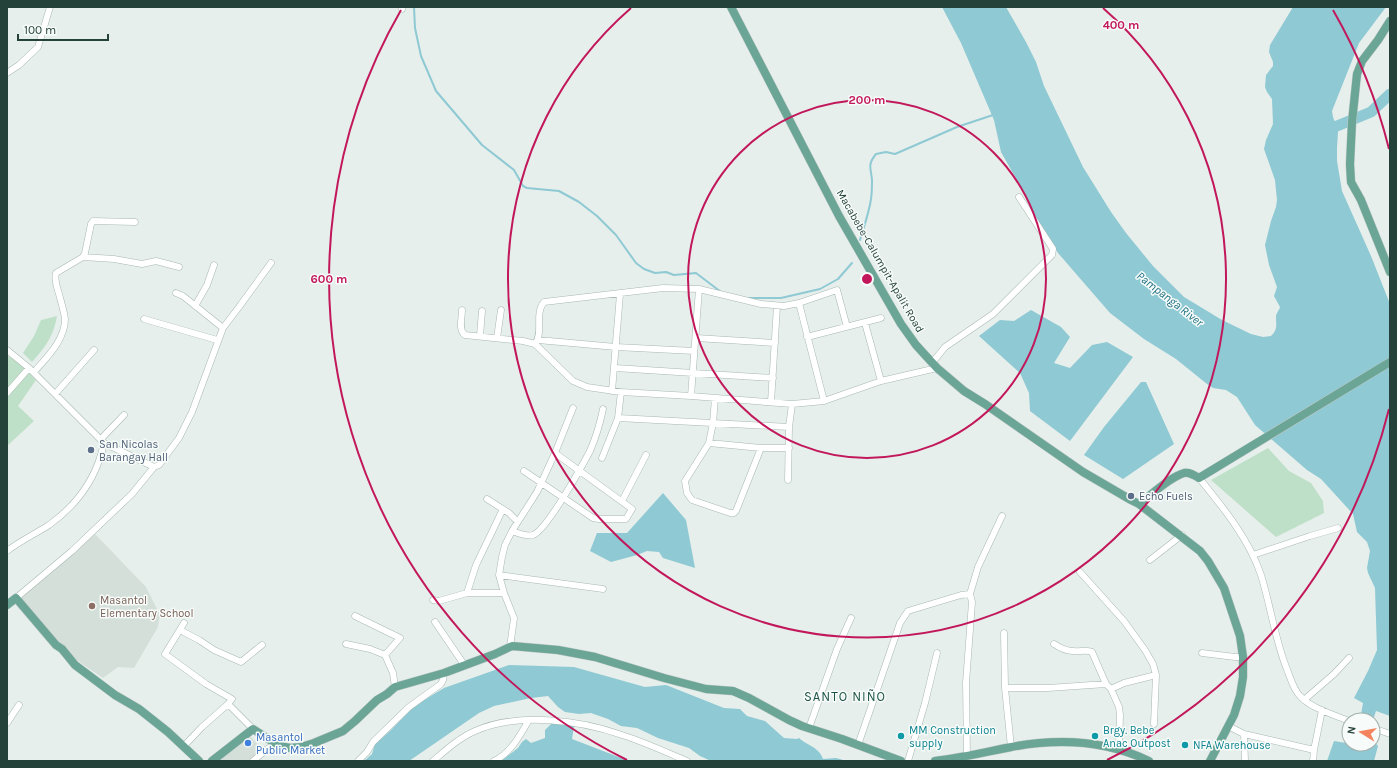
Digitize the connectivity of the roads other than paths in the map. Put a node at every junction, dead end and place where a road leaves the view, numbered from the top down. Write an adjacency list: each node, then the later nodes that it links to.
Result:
1 (50, 7): 4 (street)
2 (731, 7): 38 (main road, Macabebe-Calumpit-Apalit Road)
3 (1390, 21): 11 (main road)
4 (7, 73)
5 (1019, 197): 38 (street)
6 (135, 222): 7 (street)
7 (83, 257): 10 (street); 40 (street)
8 (271, 263): 25 (street)
9 (214, 266): 16 (street)
10 (179, 267)
11 (1390, 272)
12 (699, 289): 14 (street); 17 (street); 29 (street)
13 (176, 293): 16 (street)
14 (620, 294): 31 (street); 33 (street)
15 (799, 303): 17 (street); 24 (street); 27 (street)
16 (195, 306): 25 (street)
17 (777, 306): 32 (street)
18 (462, 310): 26 (street)
19 (501, 310): 28 (street)
20 (482, 311): 26 (street)
21 (881, 318): 23 (street)
22 (144, 319): 30 (street)
23 (865, 323): 24 (street); 43 (street)
24 (847, 327): 27 (street)
25 (222, 328): 30 (street)
26 (480, 336): 28 (street)
27 (807, 337): 50 (street)
28 (497, 338): 31 (street)
29 (696, 338): 32 (street); 36 (street)
30 (218, 340): 66 (street)
31 (537, 342): 33 (street); 44 (street)
32 (775, 342): 42 (street)
33 (616, 347): 36 (street); 39 (street)
34 (7, 350): 40 (street)
35 (94, 350): 47 (street)
36 (694, 351): 41 (street)
37 (1390, 362): 69 (main road)
38 (935, 365): 43 (street); 75 (main road, Macabebe-Calumpit-Apalit Road)
39 (614, 368): 41 (street); 44 (street)
40 (32, 370): 46 (street); 47 (street)
41 (693, 372): 42 (street); 48 (street)
42 (772, 378): 51 (street)
43 (881, 381): 50 (street)
44 (612, 391): 45 (street)
45 (621, 392): 48 (street); 56 (street)
46 (7, 393)
47 (56, 394): 59 (street)
48 (691, 396): 49 (street)
49 (715, 398): 51 (street); 57 (street)
50 (824, 401): 52 (street)
51 (771, 402): 52 (street)
52 (792, 404): 58 (street)
53 (573, 408): 63 (street)
54 (603, 409): 67 (street)
55 (124, 415): 59 (street)
56 (618, 418): 57 (street); 65 (street)
57 (713, 423): 58 (street); 60 (street)
58 (789, 427): 62 (street)
59 (102, 441): 66 (street); 82 (street)
60 (709, 443): 61 (street); 61 (street)
61 (762, 448): 62 (street)
62 (789, 448): 70 (street)
63 (555, 453): 67 (street); 71 (street)
64 (646, 455): 74 (street)
65 (602, 458)
66 (154, 467): 91 (street)
67 (579, 470): 72 (street); 74 (street)
68 (524, 471): 71 (street)
69 (1199, 478): 75 (main road); 83 (street)
70 (788, 480)
71 (540, 481): 72 (street); 78 (street)
72 (563, 498): 74 (street); 80 (street)
73 (487, 499): 76 (street)
74 (622, 501)
75 (1139, 504): 81 (main road, Macabebe-Calumpit-Apalit Road)
76 (503, 509): 78 (street); 88 (street)
77 (1002, 516): 90 (street)
78 (517, 521): 80 (street)
79 (1338, 528): 83 (street)
80 (512, 531): 86 (street)
81 (1182, 535): 84 (street); 107 (main road, Macabebe-Calumpit-Apalit Road)
82 (7, 551)
83 (1253, 555): 116 (street)
84 (1150, 560)
85 (1080, 572): 111 (street)
86 (500, 575): 87 (street); 89 (street)
87 (603, 589)
88 (467, 593): 89 (street); 92 (street)
89 (504, 593): 103 (street)
90 (970, 594): 129 (street); 134 (street)
91 (16, 598): 93 (main road); 130 (main road)
92 (433, 600)
93 (7, 605)
94 (355, 616): 106 (street)
95 (851, 618): 125 (street)
96 (435, 622): 109 (street)
97 (184, 623): 98 (street)
98 (180, 630): 102 (street); 117 (street)
99 (1004, 633): 114 (street)
100 (346, 644): 106 (street)
101 (1054, 644): 112 (street)
102 (262, 645)
103 (510, 646): 109 (main road); 125 (main road)
104 (937, 652): 143 (street)
105 (1202, 653): 107 (street)
106 (385, 655): 113 (street)
107 (1243, 657): 124 (main road, Macabebe-Calumpit-Apalit Road)
108 (1349, 658): 116 (street)
109 (465, 666): 110 (main road)
110 (444, 673): 113 (main road); 138 (street)
111 (1156, 675): 115 (street); 123 (street)
112 (1106, 684): 114 (street); 115 (street)
113 (394, 687): 128 (main road)
114 (1005, 688): 131 (street)
115 (1111, 689): 132 (street)
116 (1304, 700): 119 (street)
117 (228, 704): 126 (street); 130 (street)
118 (19, 706): 122 (street)
119 (1322, 710): 120 (street); 133 (street)
120 (1341, 717)
121 (529, 720): 139 (street); 140 (street); 141 (street)
122 (7, 723)
123 (1154, 724)
124 (1228, 726): 127 (street); 146 (main road, Macabebe-Calumpit-Apalit Road)
125 (809, 728): 129 (main road)
126 (252, 729): 128 (main road); 136 (main road)
127 (1244, 734): 133 (street); 147 (street)
128 (276, 744): 137 (street)
129 (858, 745): 142 (main road)
130 (184, 746): 135 (main road)
131 (1011, 747): 132 (main road); 134 (main road)
132 (1119, 748): 145 (main road)
133 (1314, 750): 148 (street)
134 (966, 756): 144 (main road)
135 (199, 761)
136 (212, 761)
137 (253, 761)
138 (358, 761)
139 (433, 761)
140 (494, 761)
141 (688, 761)
142 (901, 761)
143 (908, 761)
144 (935, 761)
145 (1149, 761)
146 (1210, 761)
147 (1245, 761)
148 (1313, 761)

